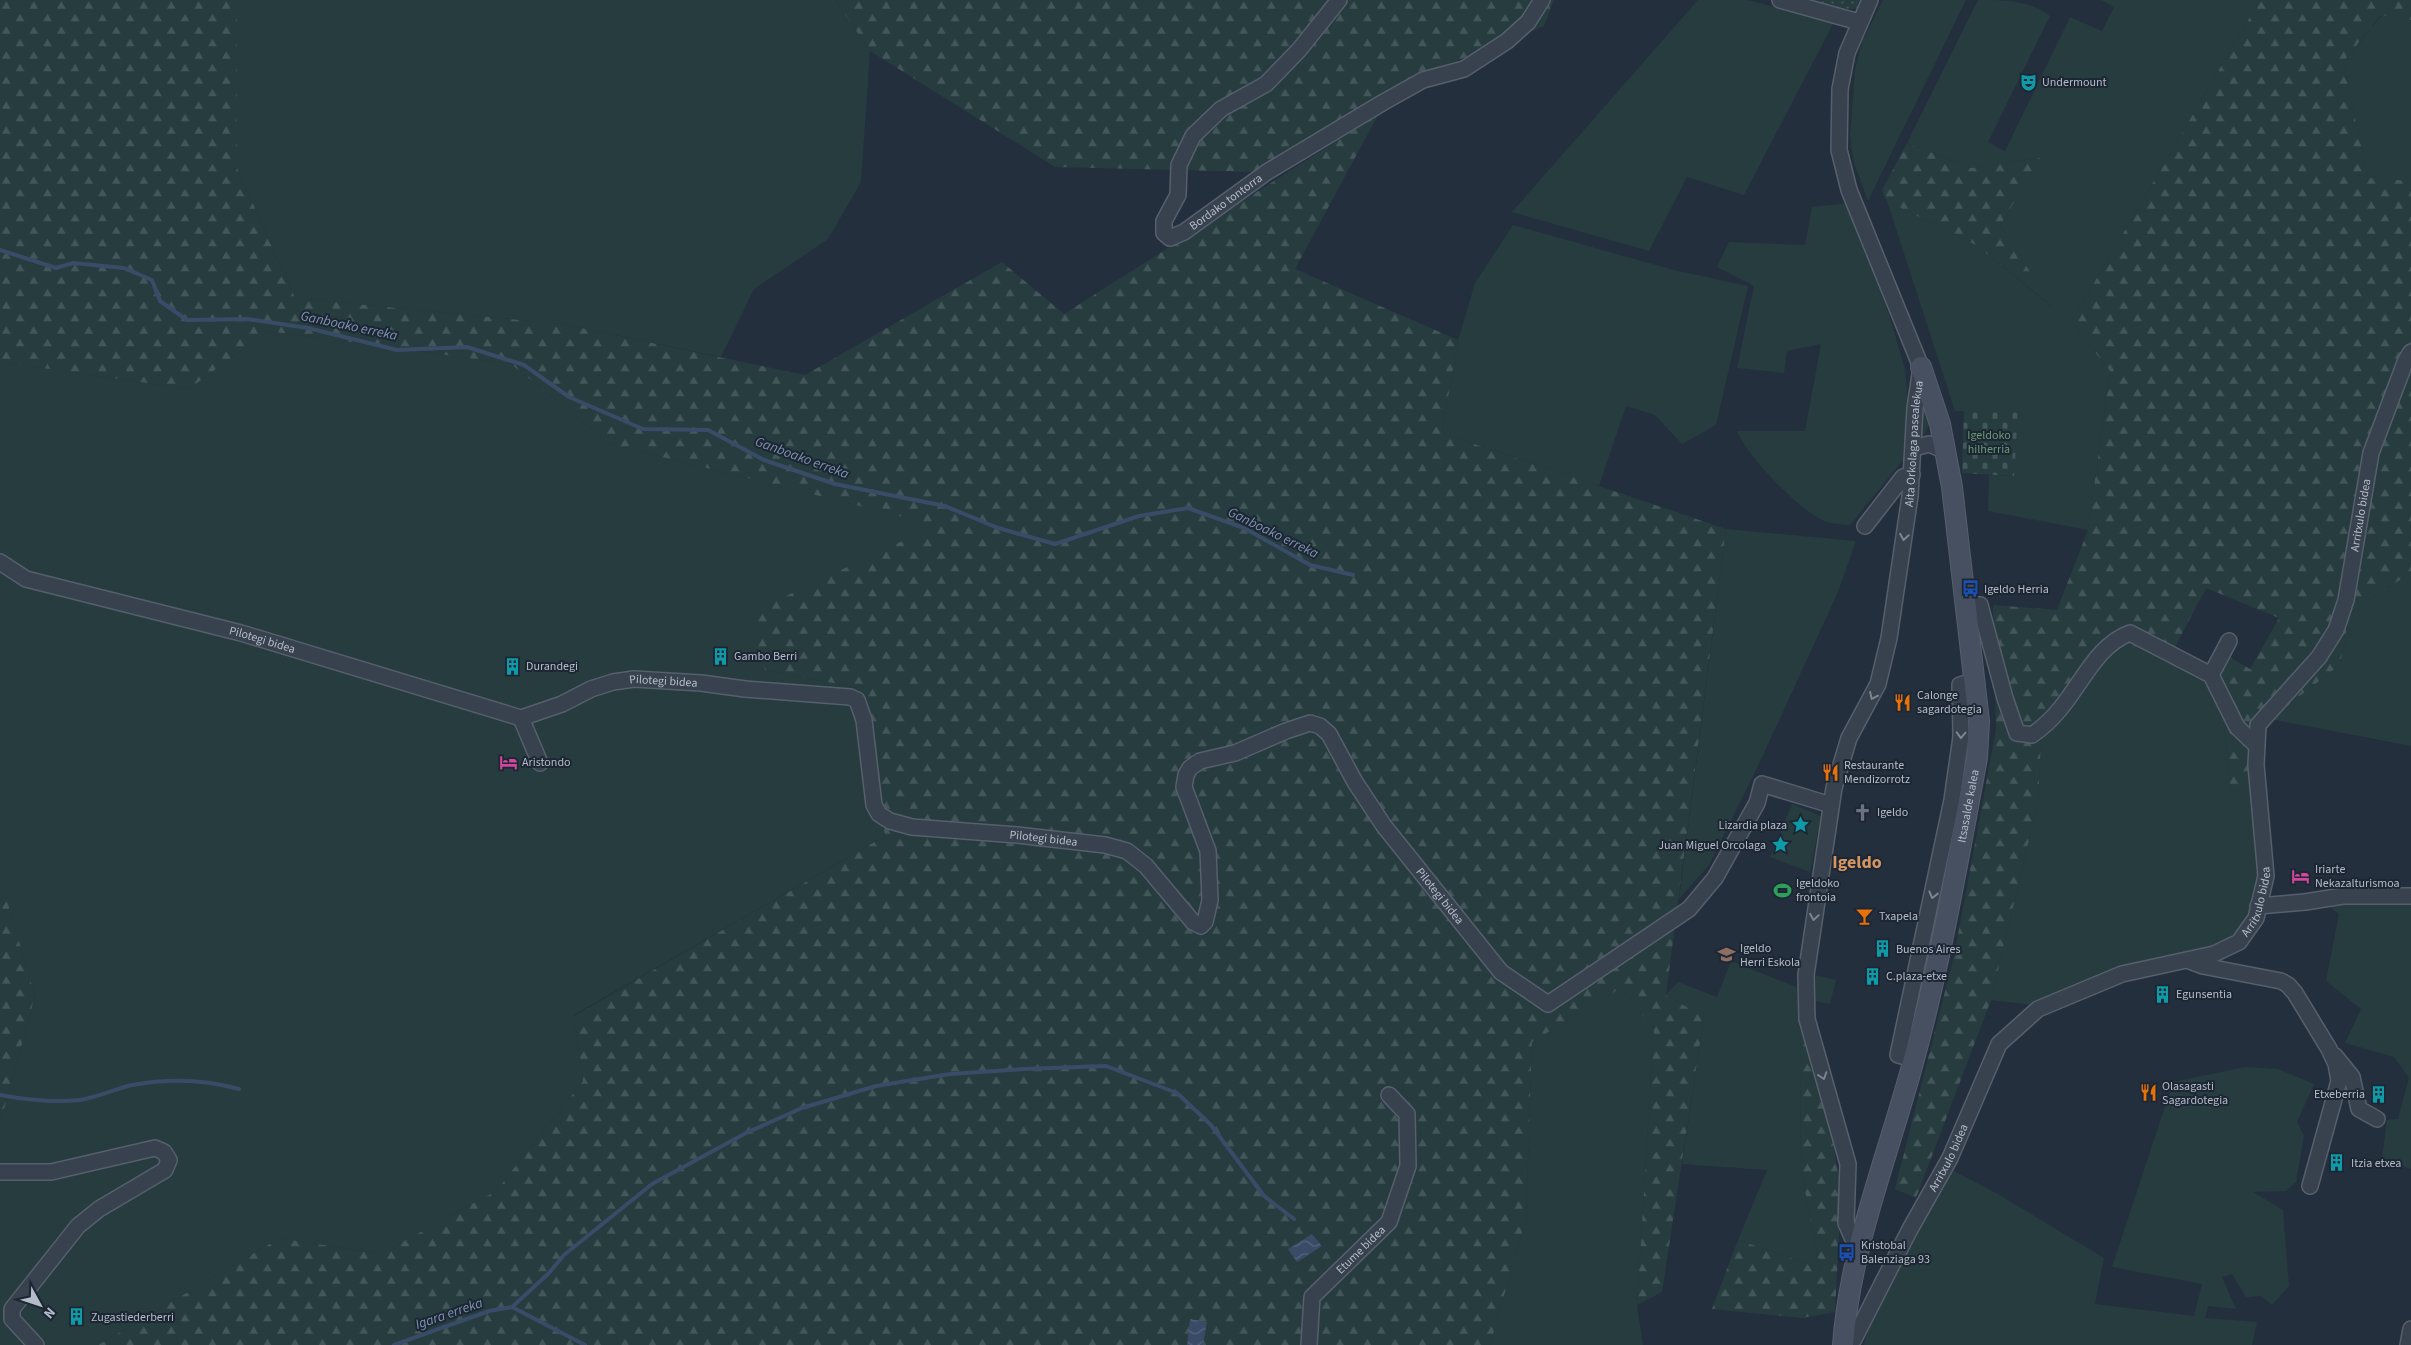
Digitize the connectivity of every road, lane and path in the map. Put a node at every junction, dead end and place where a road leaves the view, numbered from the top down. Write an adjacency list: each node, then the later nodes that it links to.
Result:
1 (1339, 0): 2 (street, Bordako tontorra)
2 (1542, 0)
3 (1780, 0): 5 (street)
4 (1870, 0): 5 (street, Aita Orkolaga pasealekua)
5 (1859, 22): 7 (street, Aita Orkolaga pasealekua)
6 (2411, 352): 17 (street, Arritxulo bidea)
7 (1921, 367): 8 (street, Aita Orkolaga pasealekua); 9 (street, Itsasalde kalea)
8 (1914, 448): 9 (street); 10 (street, Aita Orkolaga pasealekua)
9 (1946, 451): 13 (street, Itsasalde kalea)
10 (1912, 475): 11 (street); 19 (street, Aita Orkolaga pasealekua, one-way to 19)
11 (1865, 526)
12 (0, 562): 16 (street, Pilotegi bidea)
13 (1966, 604): 15 (street); 28 (street, Itsasalde kalea)
14 (2229, 641): 15 (street)
15 (2211, 675): 17 (street)
16 (521, 718): 18 (street); 19 (street, Pilotegi bidea)
17 (2256, 745): 21 (street, Arritxulo bidea)
18 (540, 763)
19 (1831, 805): 28 (street, Aita Orkolaga pasealekua, one-way to 28)
20 (2411, 896): 21 (street)
21 (2258, 906): 22 (street, Arritxulo bidea)
22 (2186, 960): 23 (street); 32 (street, Arritxulo bidea)
23 (2329, 1049): 25 (street); 27 (street)
24 (1389, 1095): 31 (street, Etume bidea)
25 (2377, 1119)
26 (0, 1172): 30 (street)
27 (2310, 1186)
28 (1861, 1238): 32 (street, Itsasalde kalea)
29 (2411, 1329): 33 (street)
30 (36, 1345)
31 (1309, 1345)
32 (1844, 1345)
33 (2408, 1345)

